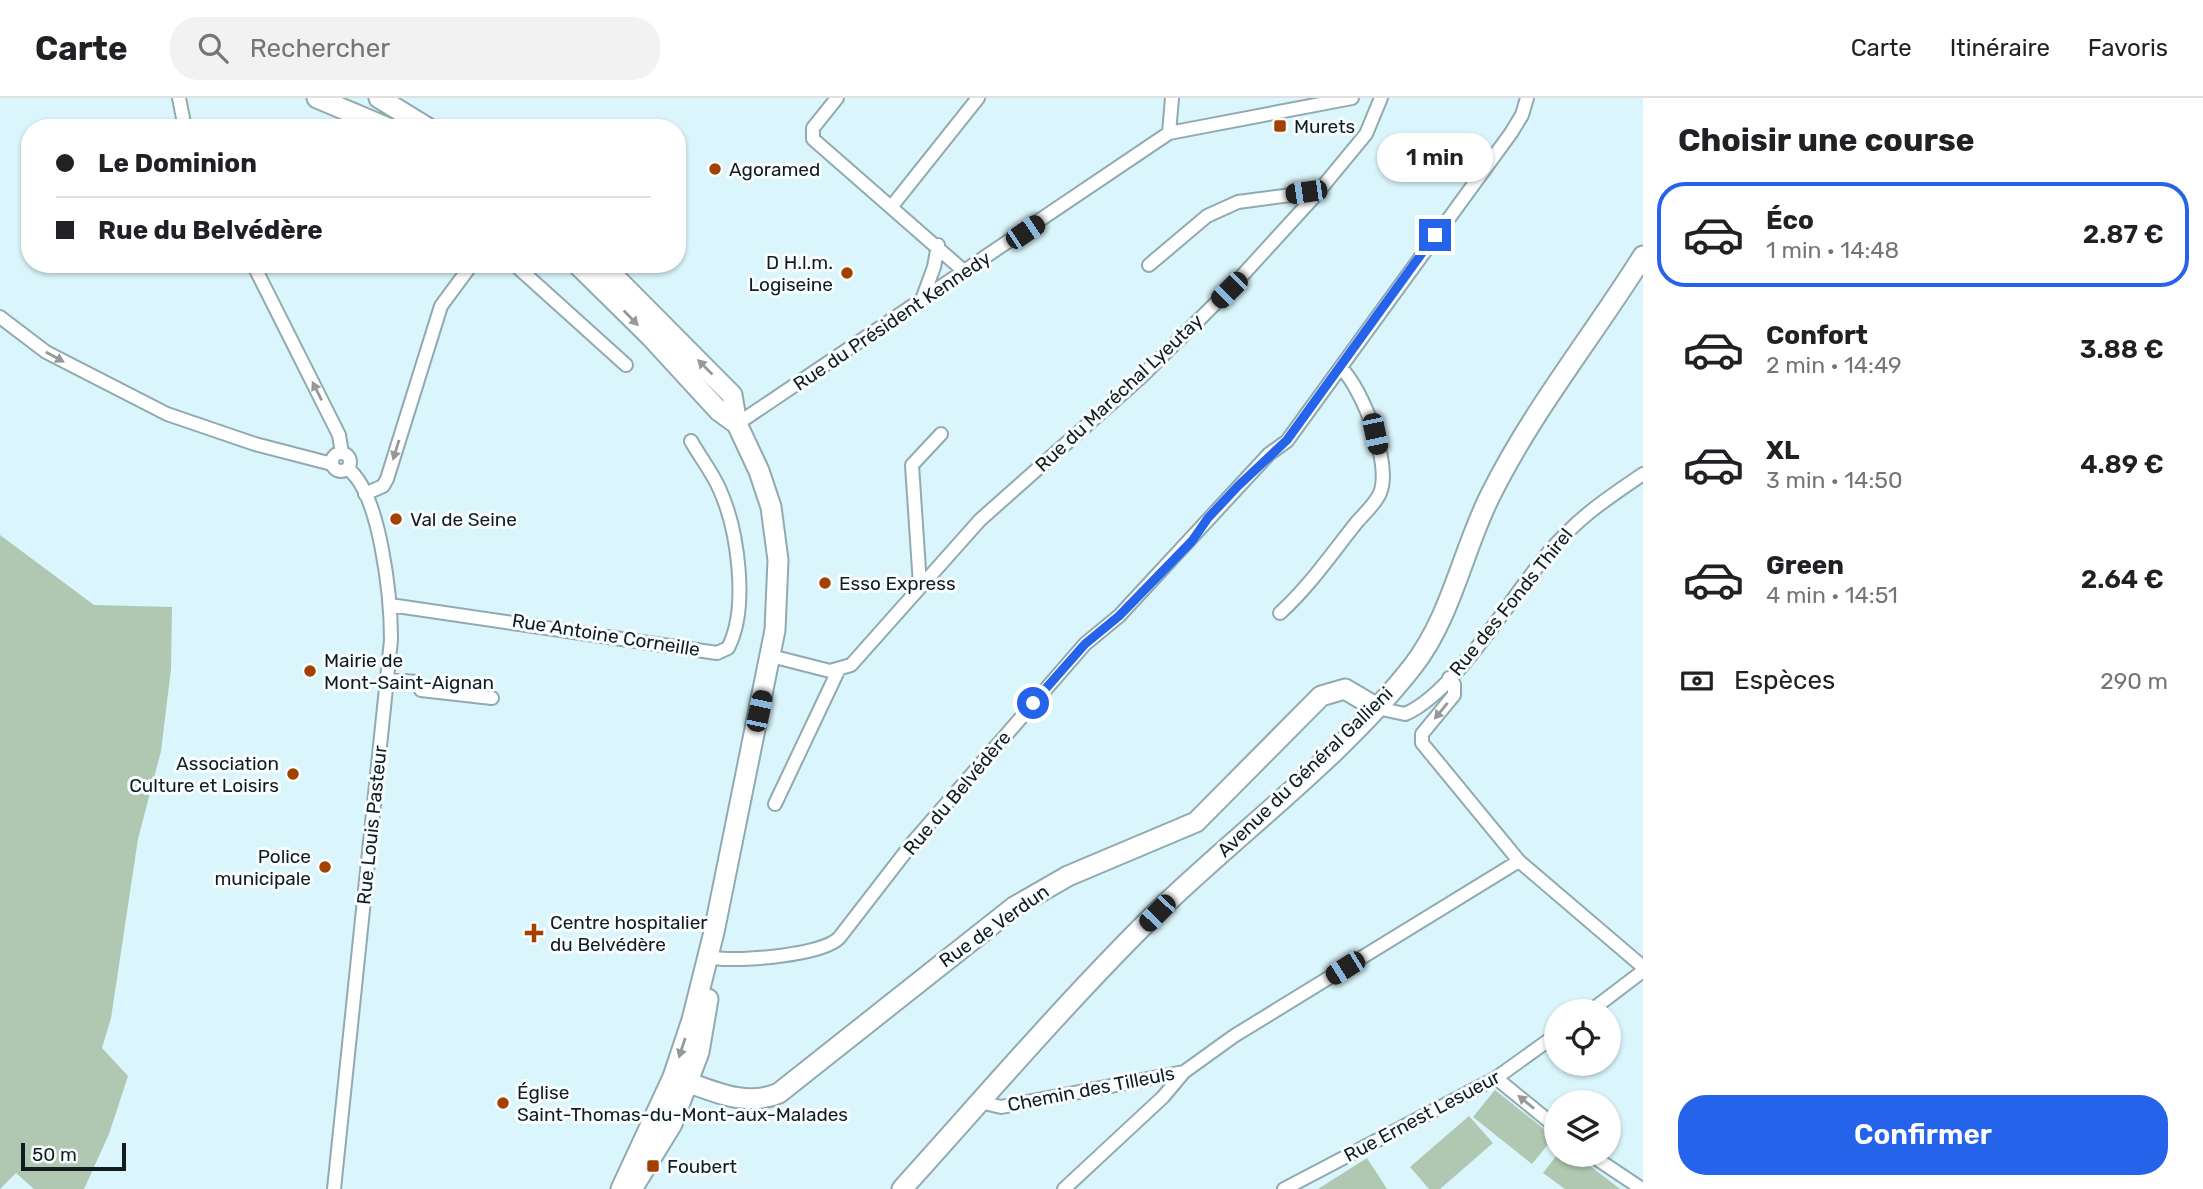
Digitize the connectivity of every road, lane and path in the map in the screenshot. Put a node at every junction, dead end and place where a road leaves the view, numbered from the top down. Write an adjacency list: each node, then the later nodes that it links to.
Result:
1 (179, 98): 10 (street)
2 (317, 98): 11 (street)
3 (379, 98): 12 (street)
4 (837, 98): 15 (street)
5 (978, 98): 15 (street)
6 (1172, 98): 13 (street)
7 (1352, 98): 13 (street, Rue du Président Kennedy)
8 (1381, 98): 14 (street, Rue du Maréchal Lyeutay)
9 (1527, 98): 28 (street, Rue du Belvédère)
10 (183, 119)
11 (367, 119)
12 (413, 119)
13 (1169, 133): 19 (street, Rue du Président Kennedy)
14 (1314, 197): 18 (street); 37 (street, Rue du Maréchal Lyeutay)
15 (892, 206): 16 (street)
16 (938, 245): 19 (street); 25 (street)
17 (1643, 256): 45 (street, Avenue du Général Gallieni)
18 (1149, 265)
19 (965, 272): 25 (street, Rue du Président Kennedy)
20 (258, 273): 32 (street, one-way to 20)
21 (465, 273): 36 (street, one-way to 36)
22 (524, 273): 27 (street)
23 (586, 273): 29 (street, one-way to 29)
24 (611, 273): 29 (street, one-way to 24)
25 (923, 297): 29 (street, Rue du Président Kennedy)
26 (0, 317): 33 (street, one-way to 33)
27 (626, 365)
28 (1341, 368): 39 (street); 49 (street, Rue du Belvédère)
29 (737, 424): 40 (street)
30 (940, 434): 37 (street)
31 (691, 441): 38 (street, Rue Antoine Corneille)
32 (342, 453): 33 (street); 34 (street)
33 (332, 464): 34 (street)
34 (348, 469): 36 (street, Rue Louis Pasteur)
35 (1643, 474): 42 (street, Rue des Fonds Thirel)
36 (365, 494): 38 (street, Rue Louis Pasteur)
37 (920, 585): 41 (street, Rue du Maréchal Lyeutay)
38 (390, 605): 43 (street, Rue Louis Pasteur)
39 (1280, 613)
40 (771, 656): 41 (street); 48 (street)
41 (838, 671): 46 (street, Rue du Maréchal Lyeutay)
42 (1449, 678): 45 (street, Rue des Fonds Thirel); 47 (street, one-way to 47)
43 (387, 680): 44 (street); 61 (street, Rue Louis Pasteur)
44 (492, 698)
45 (1377, 708): 55 (street, Rue de Verdun); 56 (street, Avenue du Général Gallieni)
46 (775, 804)
47 (1519, 861): 50 (street); 53 (street, Chemin des Tilleuls)
48 (714, 932): 49 (street); 55 (street, one-way to 55)
49 (715, 958): 55 (street)
50 (1643, 969): 51 (street)
51 (1605, 999)
52 (1544, 1044): 54 (street, Rue Ernest Lesueur)
53 (1184, 1072): 56 (street, Chemin des Tilleuls); 63 (street)
54 (1496, 1078): 57 (street, one-way to 54); 64 (street, Rue Ernest Lesueur)
55 (681, 1080): 60 (street)
56 (980, 1102): 62 (street, Avenue du Général Gallieni)
57 (1544, 1117)
58 (1610, 1167): 59 (street)
59 (1640, 1186)
60 (629, 1188)
61 (334, 1189)
62 (902, 1189)
63 (1064, 1189)
64 (1284, 1189)

